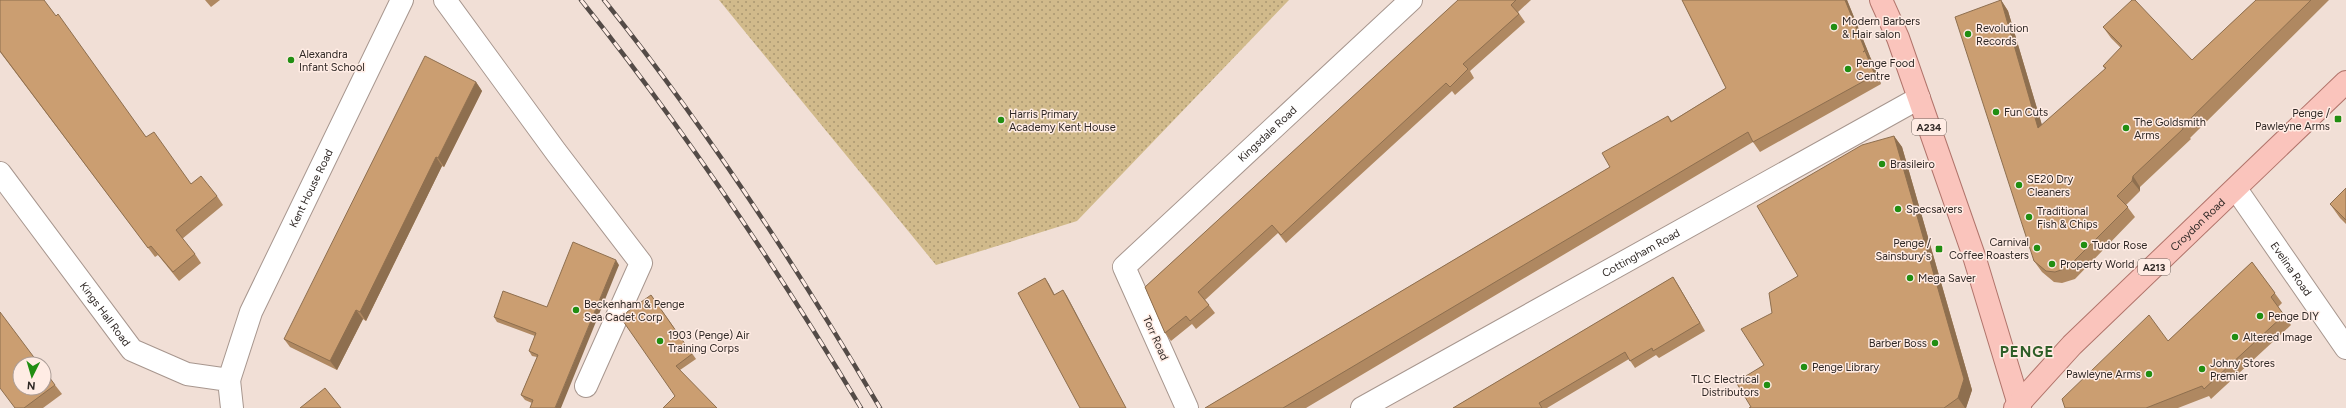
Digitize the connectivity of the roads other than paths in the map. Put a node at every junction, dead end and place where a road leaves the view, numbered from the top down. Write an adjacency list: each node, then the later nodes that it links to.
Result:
1 (402, 0): 11 (street, Kent House Road)
2 (445, 0): 12 (street)
3 (1411, 0): 9 (street, Kingsdale Road)
4 (1881, 0): 6 (main road, A234)
5 (2346, 82): 8 (main road, Croydon Road / A213)
6 (1919, 98): 13 (main road, A234); 16 (street, Cottingham Road)
7 (0, 173): 11 (street, Kings Hall Road)
8 (2236, 189): 10 (street, Evelina Road); 13 (main road, Croydon Road / A213)
9 (1124, 267): 15 (street, Torr Road)
10 (2346, 348)
11 (229, 380): 14 (street)
12 (586, 386)
13 (2018, 406)
14 (232, 408)
15 (1188, 408)
16 (1362, 408)

